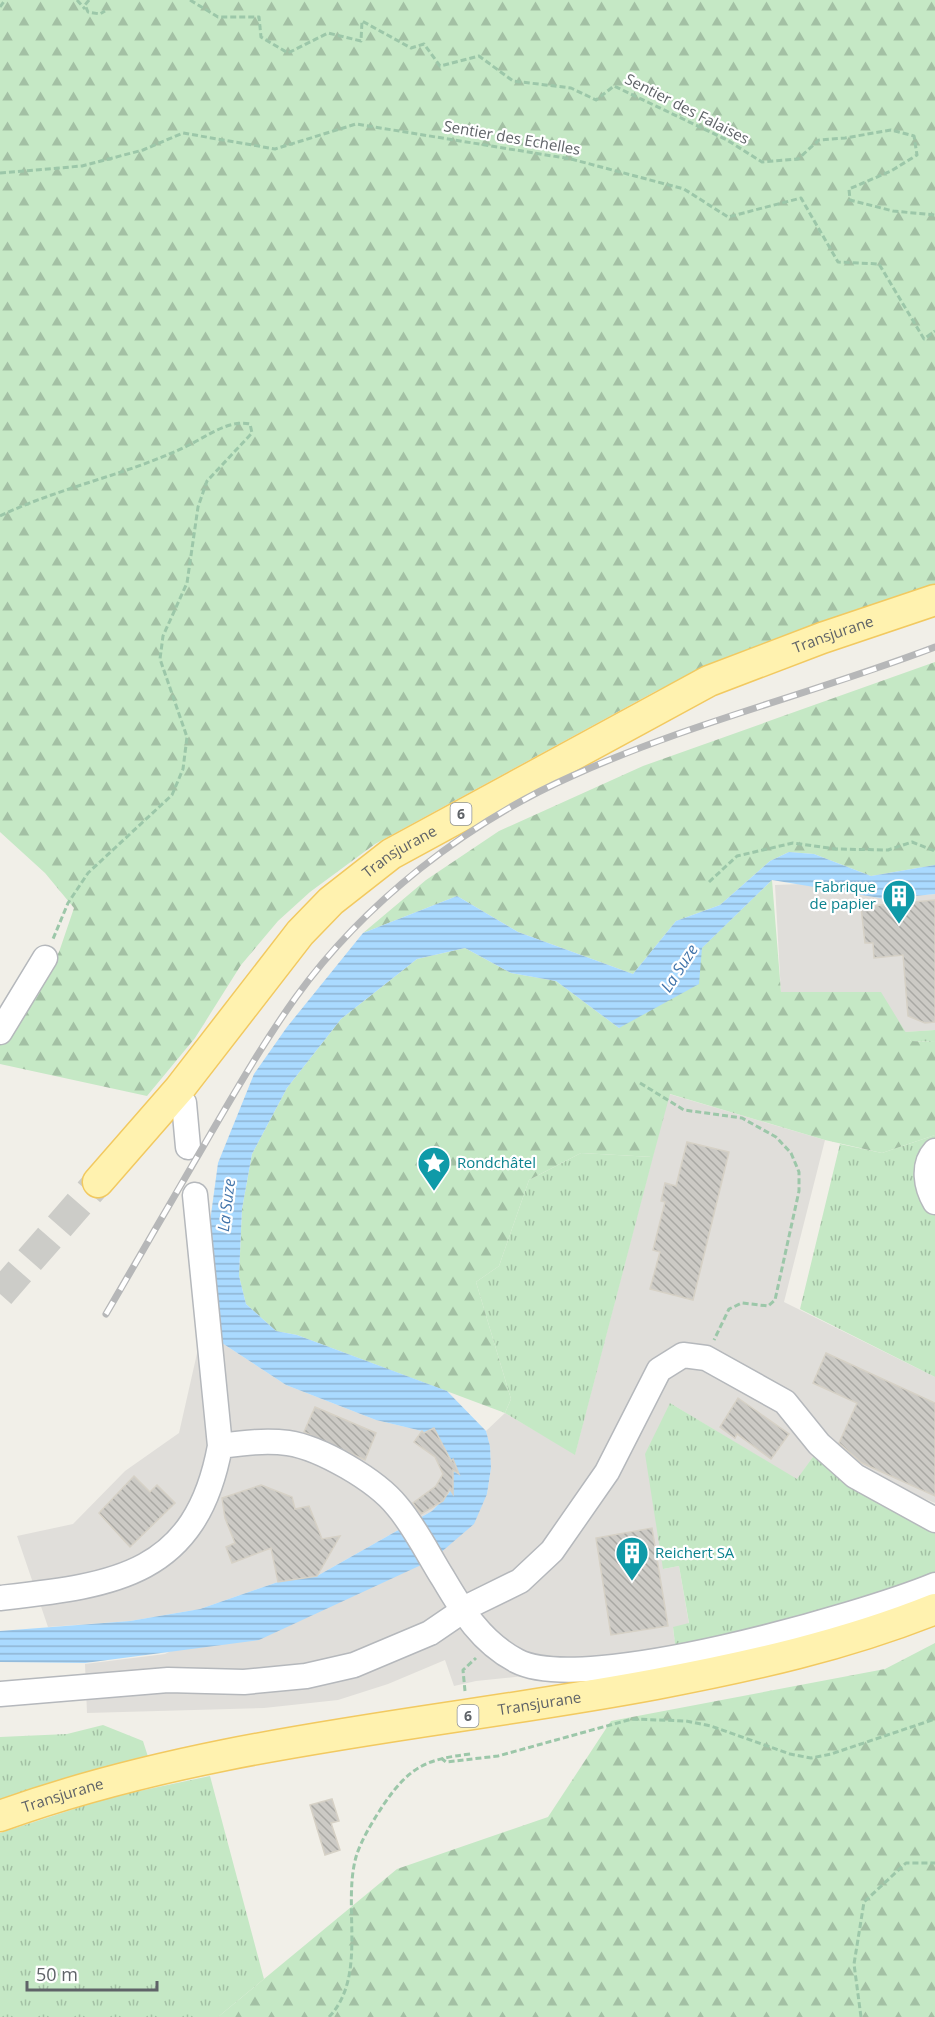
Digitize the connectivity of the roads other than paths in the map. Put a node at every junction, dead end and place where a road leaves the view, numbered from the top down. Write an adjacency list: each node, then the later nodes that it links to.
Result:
1 (935, 600): 7 (main road, Transjurane / 6)
2 (45, 958): 3 (street)
3 (0, 1032)
4 (184, 1103): 5 (street)
5 (188, 1147)
6 (935, 1151): 9 (street)
7 (98, 1182)
8 (195, 1195): 10 (street)
9 (935, 1202)
10 (220, 1446): 13 (street); 15 (street)
11 (935, 1520): 15 (street)
12 (935, 1585): 15 (street)
13 (0, 1598)
14 (935, 1609): 17 (main road, Transjurane / 6)
15 (463, 1611): 16 (street)
16 (0, 1694)
17 (0, 1816)

